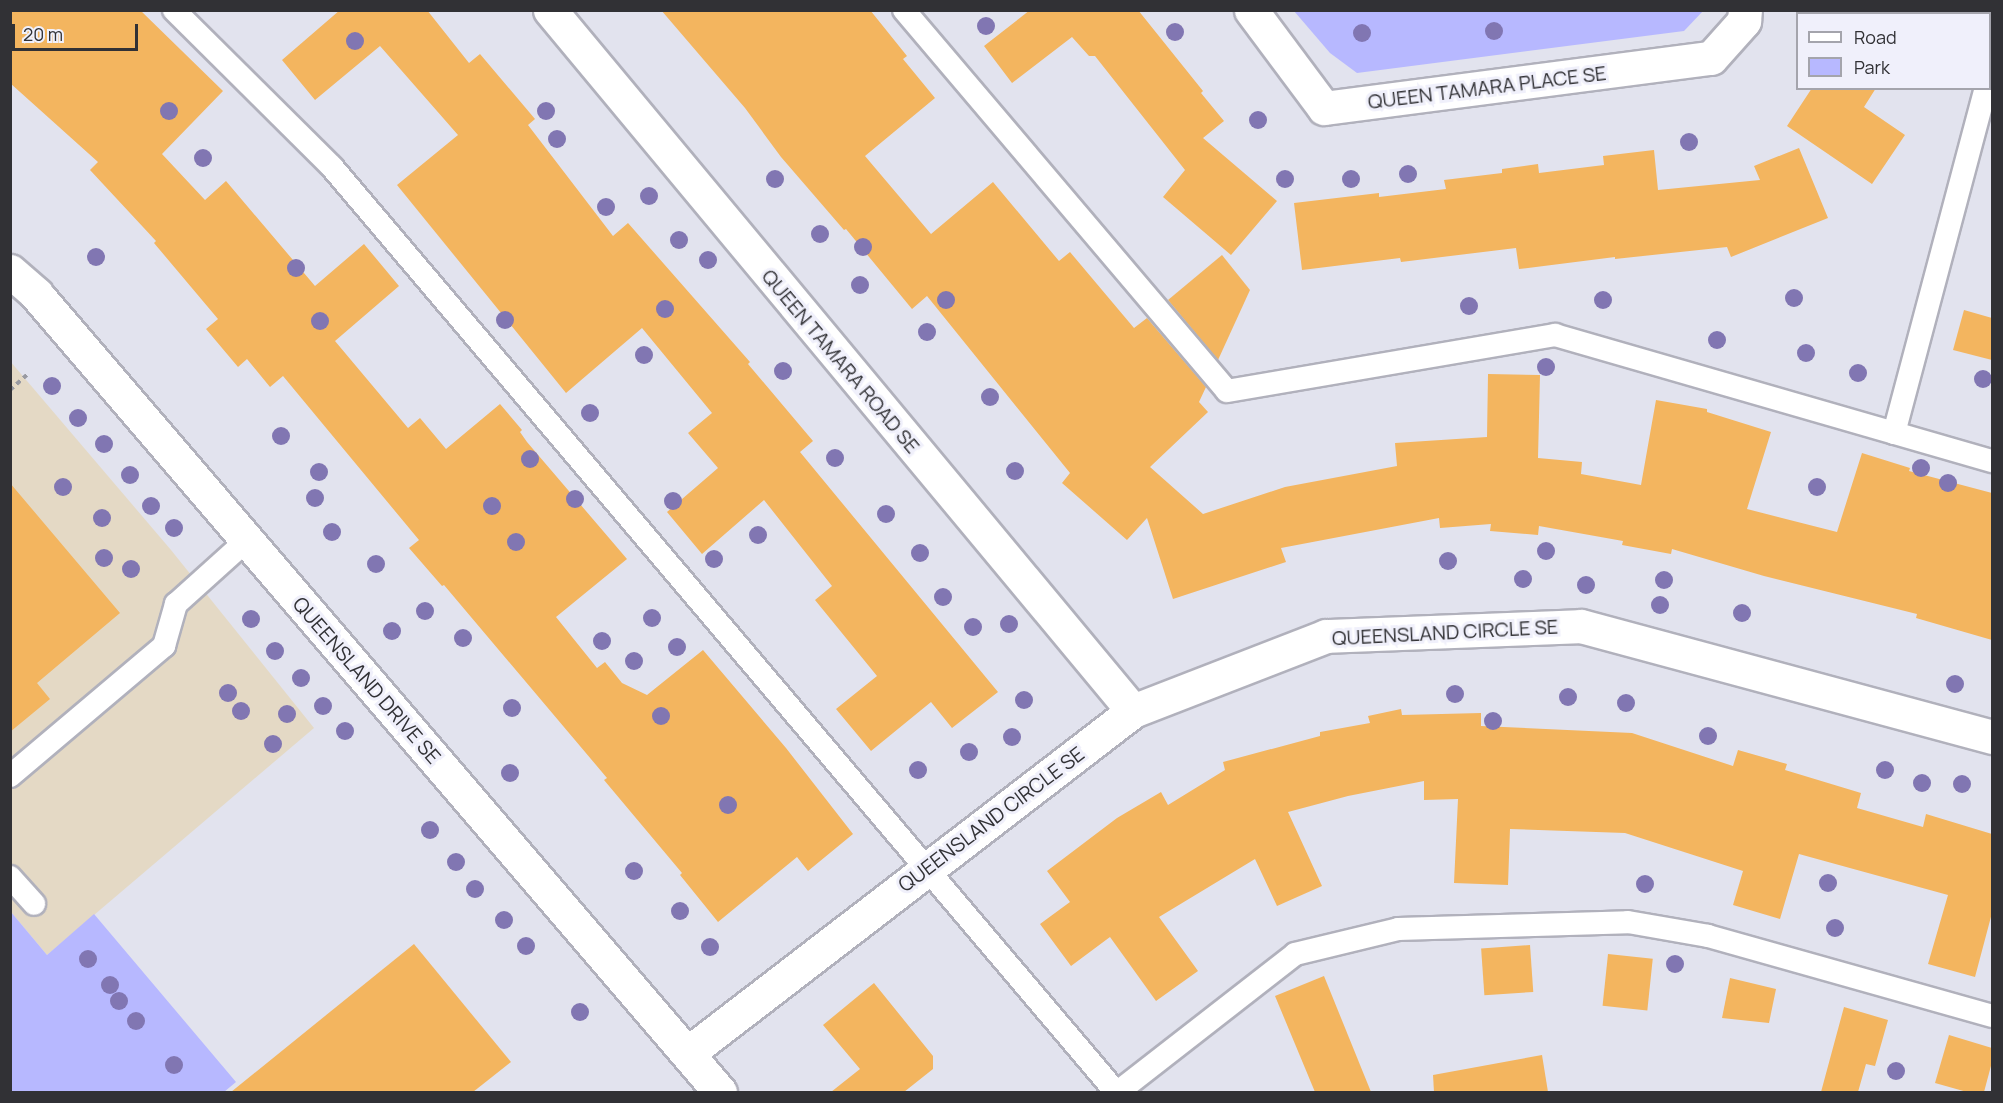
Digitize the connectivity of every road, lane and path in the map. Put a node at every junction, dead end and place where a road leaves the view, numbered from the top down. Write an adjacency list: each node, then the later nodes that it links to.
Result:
1 (174, 10): 16 (lane)
2 (550, 10): 13 (street, QUEEN TAMARA ROAD SE)
3 (904, 10): 10 (lane)
4 (1251, 10): 5 (street, QUEEN TAMARA PLACE SE)
5 (1745, 10)
6 (1985, 90): 10 (lane)
7 (10, 271): 12 (street, QUEENSLAND DRIVE SE)
8 (28, 374): 9 (path)
9 (10, 390)
10 (1894, 433): 11 (lane)
11 (1992, 461)
12 (247, 540): 15 (lane); 20 (street, QUEENSLAND DRIVE SE)
13 (1133, 711): 14 (street, QUEENSLAND CIRCLE SE); 16 (street, QUEENSLAND CIRCLE SE)
14 (1992, 737)
15 (10, 776)
16 (926, 869): 20 (street, QUEENSLAND CIRCLE SE); 22 (lane)
17 (10, 877): 18 (lane)
18 (33, 904)
19 (1992, 1016): 22 (lane)
20 (687, 1053): 21 (street, QUEENSLAND DRIVE SE)
21 (720, 1092)
22 (1117, 1092)

